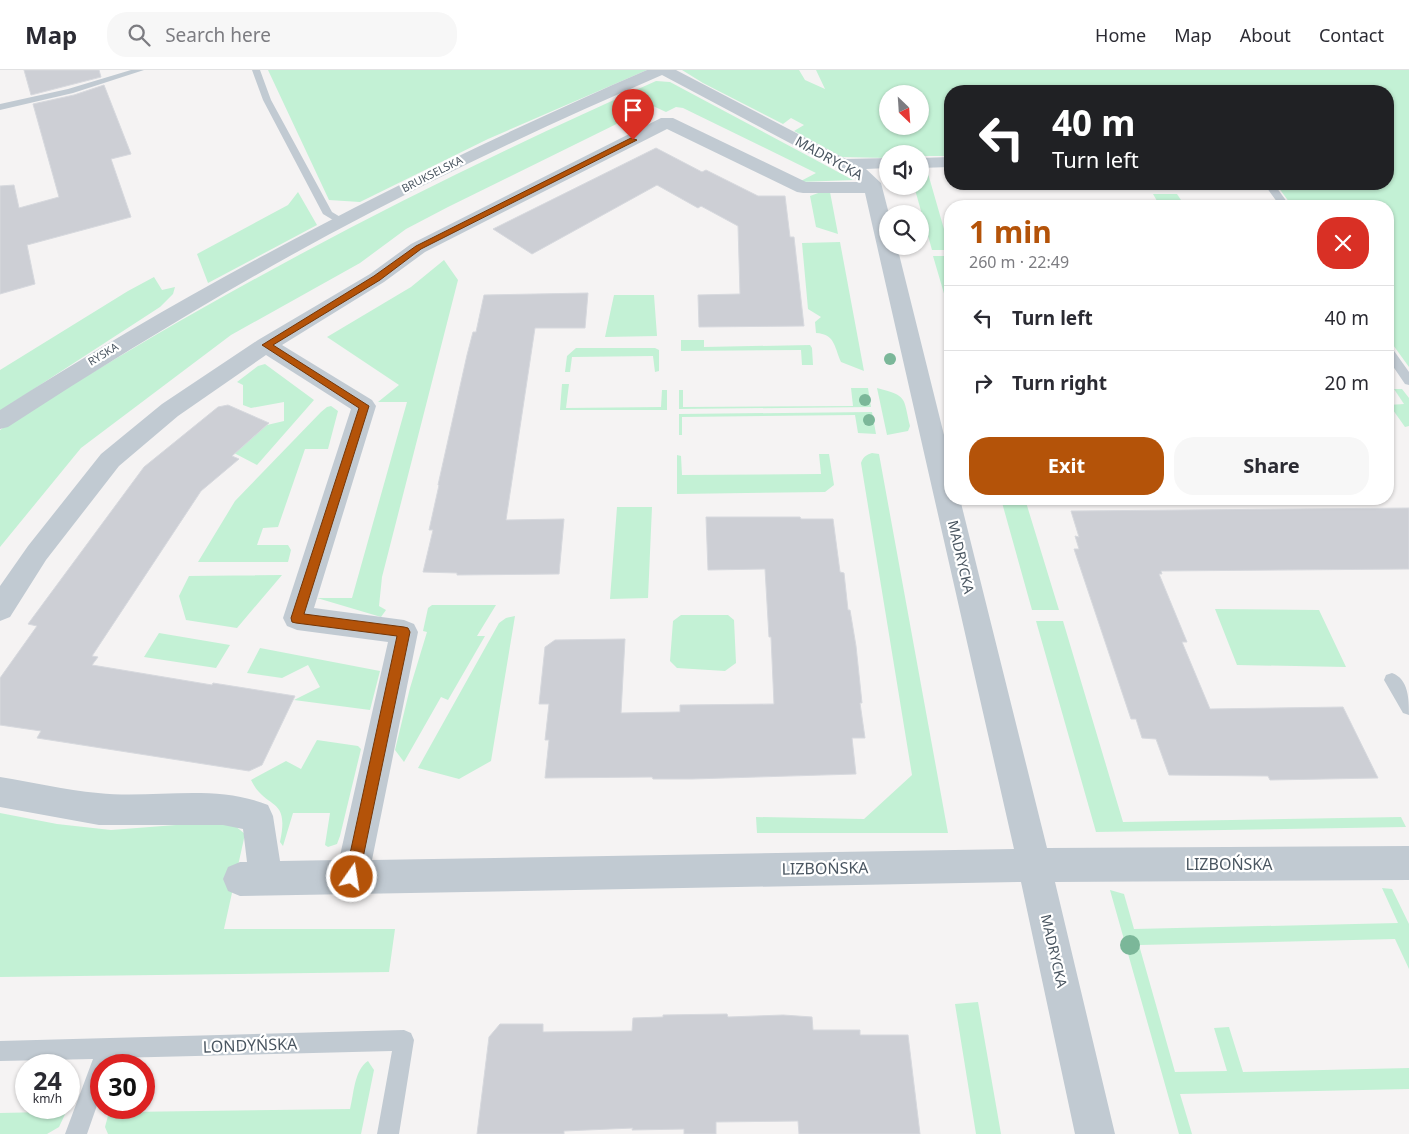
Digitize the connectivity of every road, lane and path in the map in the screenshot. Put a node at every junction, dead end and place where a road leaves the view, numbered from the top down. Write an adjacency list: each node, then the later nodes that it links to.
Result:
1 (140, 70): 4 (lane)
2 (256, 70): 10 (lane)
3 (662, 70): 8 (street, MADRYCKA); 10 (street, BRUKSELSKA)
4 (0, 107)
5 (944, 162): 7 (street)
6 (879, 163): 8 (street)
7 (929, 163)
8 (842, 164): 9 (street, MADRYCKA)
9 (873, 187): 12 (street); 16 (street, MADRYCKA)
10 (342, 221): 11 (street, BRUKSELSKA)
11 (209, 291): 15 (street, RYSKA)
12 (266, 345): 18 (street); 24 (street)
13 (1394, 360): 14 (lane)
14 (1409, 381)
15 (0, 421)
16 (944, 486)
17 (949, 505): 23 (street, MADRYCKA)
18 (0, 609)
19 (1392, 680): 20 (lane)
20 (1409, 708)
21 (0, 792): 24 (street, LIZBOŃSKA)
22 (1409, 863): 23 (street, LIZBOŃSKA)
23 (1034, 865): 24 (street, LIZBOŃSKA); 29 (street, MADRYCKA)
24 (352, 877)
25 (107, 1049): 26 (lane, LONDYŃSKA); 27 (lane); 28 (lane, LONDYŃSKA)
26 (0, 1051)
27 (76, 1134)
28 (388, 1134)
29 (1095, 1134)

